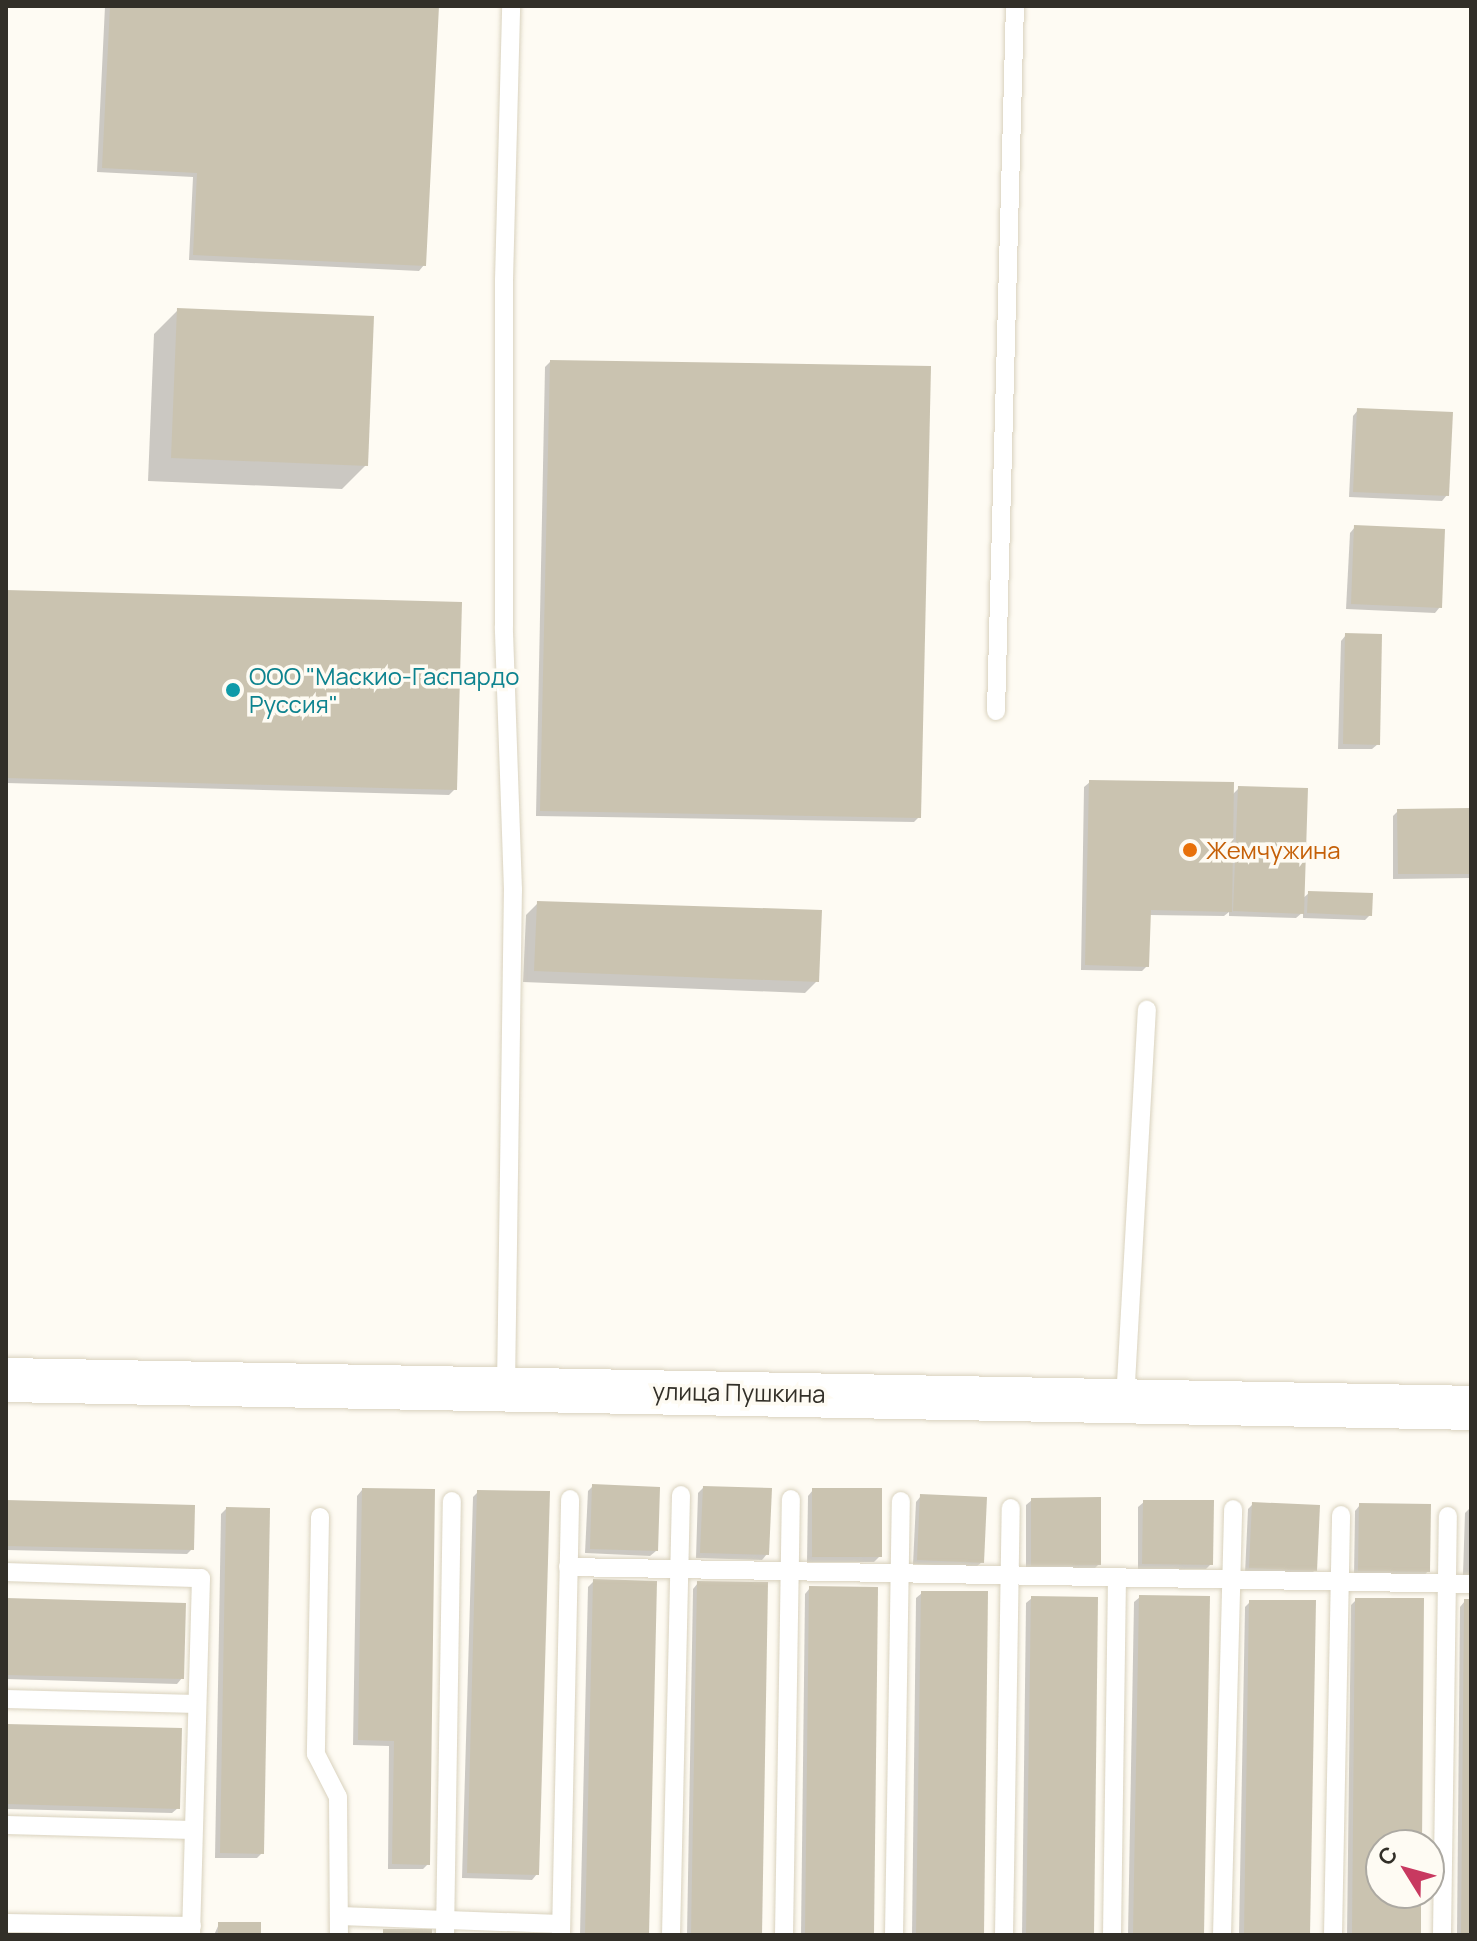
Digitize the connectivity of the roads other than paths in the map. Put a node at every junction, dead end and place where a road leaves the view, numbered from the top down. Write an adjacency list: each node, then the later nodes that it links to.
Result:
1 (511, 6): 6 (lane)
2 (1015, 6): 3 (lane)
3 (996, 711)
4 (1147, 1010): 7 (lane)
5 (6, 1380): 6 (main road, улица Пушкина)
6 (506, 1387): 7 (main road, улица Пушкина)
7 (1125, 1401): 8 (main road, улица Пушкина)
8 (1471, 1408)
9 (681, 1495): 20 (lane)
10 (570, 1499): 19 (lane)
11 (791, 1499): 21 (lane)
12 (452, 1501): 36 (lane)
13 (901, 1501): 23 (lane)
14 (1011, 1508): 24 (lane)
15 (1233, 1509): 26 (lane)
16 (1341, 1515): 27 (lane)
17 (1448, 1516): 28 (lane)
18 (320, 1517): 34 (lane)
19 (568, 1567): 20 (lane); 37 (lane)
20 (679, 1569): 21 (lane); 40 (lane)
21 (789, 1571): 23 (lane); 41 (lane)
22 (6, 1572): 31 (lane)
23 (899, 1574): 24 (lane); 42 (lane)
24 (1008, 1575): 25 (lane); 43 (lane)
25 (1117, 1577): 26 (lane); 44 (lane)
26 (1229, 1579): 27 (lane); 45 (lane)
27 (1338, 1581): 28 (lane); 46 (lane)
28 (1447, 1583): 29 (lane); 47 (lane)
29 (1471, 1584)
30 (6, 1699): 31 (lane)
31 (197, 1704): 33 (lane)
32 (6, 1825): 33 (lane)
33 (193, 1830): 38 (lane)
34 (340, 1916): 36 (lane); 39 (lane)
35 (6, 1923): 38 (lane)
36 (445, 1928): 37 (lane)
37 (561, 1930)
38 (192, 1931)
39 (339, 1935)
40 (671, 1935)
41 (784, 1935)
42 (894, 1935)
43 (1004, 1935)
44 (1112, 1935)
45 (1222, 1935)
46 (1333, 1935)
47 (1442, 1935)

